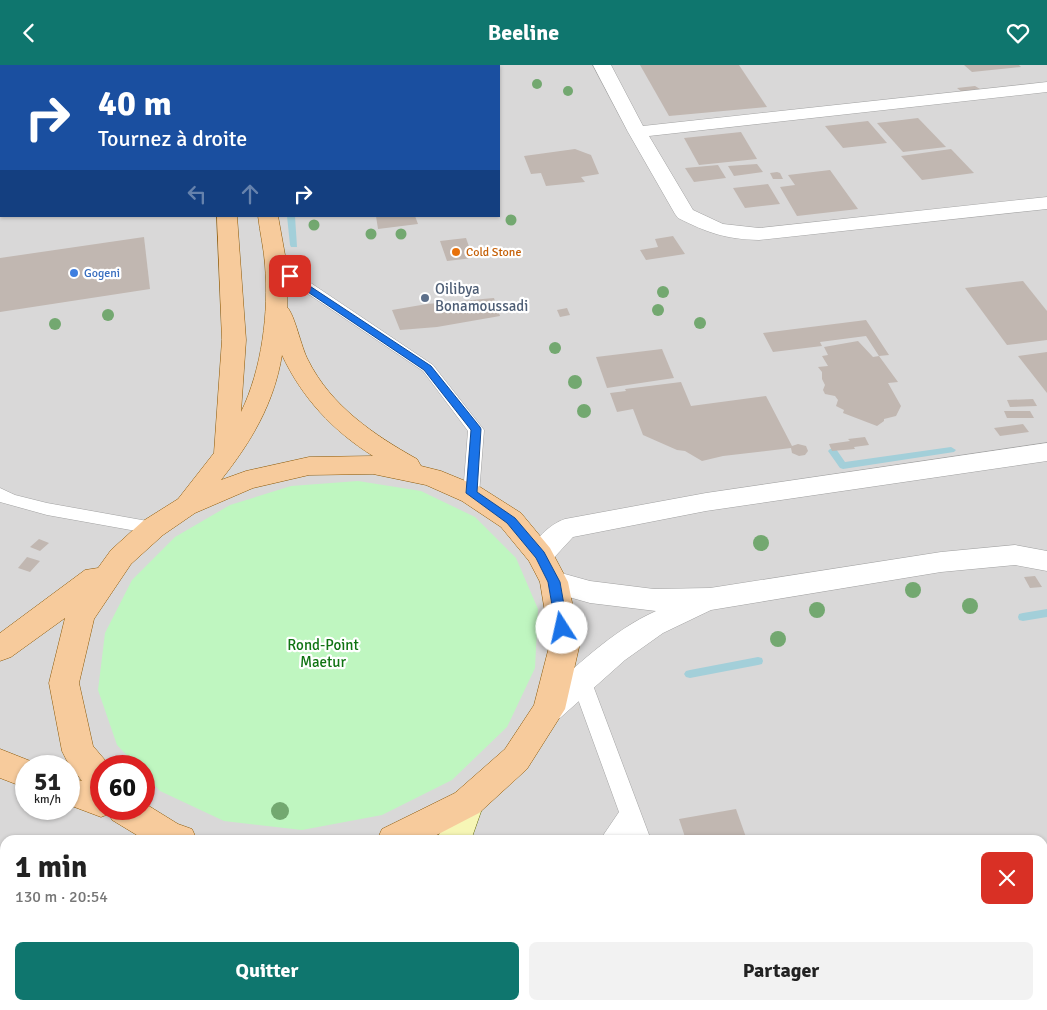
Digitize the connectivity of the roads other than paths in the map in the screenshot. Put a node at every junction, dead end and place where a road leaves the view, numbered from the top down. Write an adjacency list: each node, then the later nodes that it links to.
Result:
1 (602, 65): 3 (street)
2 (1047, 87): 3 (street)
3 (637, 132): 4 (street)
4 (1047, 203)
5 (227, 217): 10 (main road)
6 (268, 217): 7 (main road)
7 (276, 266): 8 (main road); 13 (lane)
8 (276, 299): 10 (main road); 11 (main road)
9 (1047, 452): 16 (street)
10 (225, 456): 14 (main road)
11 (432, 477): 13 (main road); 14 (main road)
12 (0, 493): 15 (lane)
13 (471, 493): 16 (main road)
14 (186, 506): 15 (main road)
15 (153, 528): 17 (main road)
16 (540, 555): 19 (main road)
17 (121, 557): 21 (main road); 25 (main road)
18 (1047, 561): 20 (street)
19 (554, 582): 20 (street); 23 (main road)
20 (710, 599): 22 (street)
21 (0, 649)
22 (581, 680): 23 (street); 28 (lane)
23 (549, 709): 27 (main road)
24 (0, 763): 26 (main road)
25 (90, 766)
26 (15, 769)
27 (467, 803): 31 (main road); 32 (main road)
28 (631, 812): 33 (lane); 34 (lane)
29 (140, 820): 30 (main road)
30 (166, 835)
31 (404, 835)
32 (456, 835)
33 (615, 835)
34 (638, 835)

